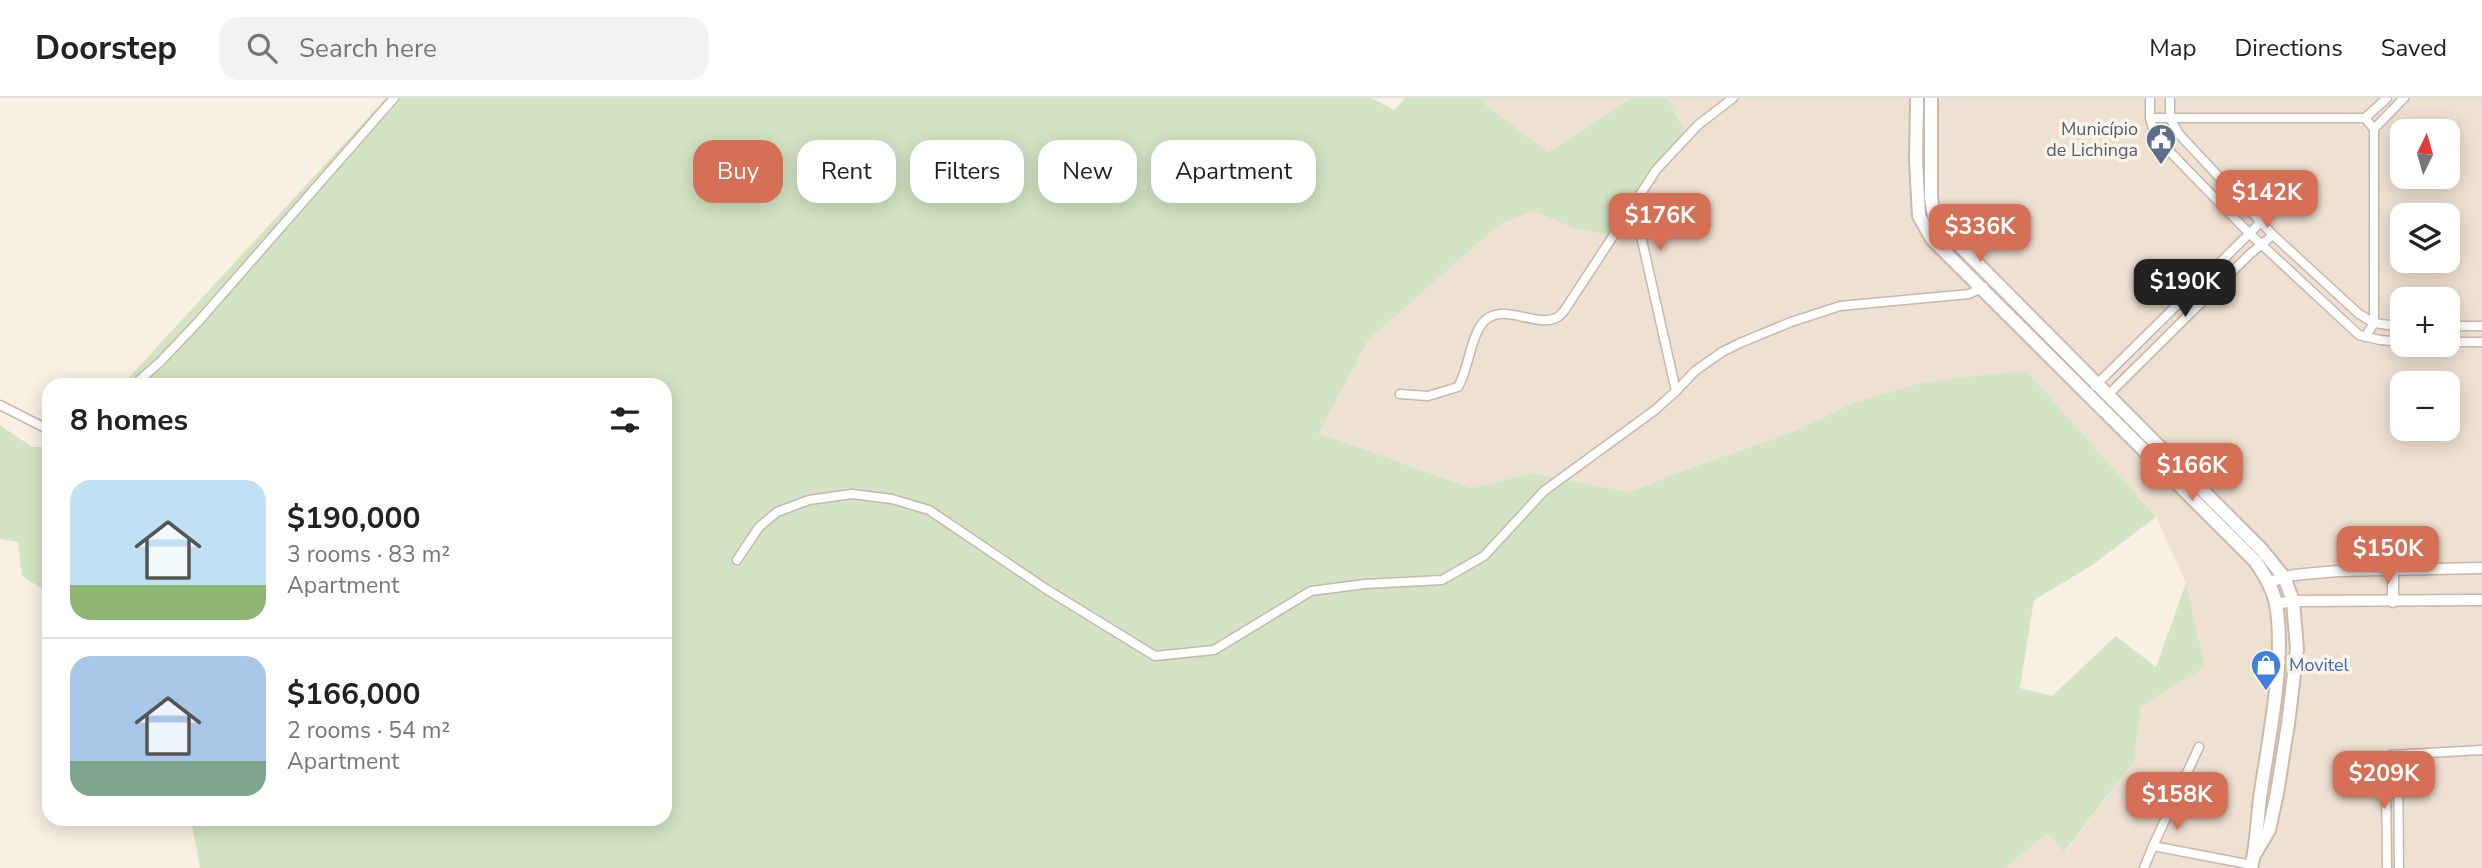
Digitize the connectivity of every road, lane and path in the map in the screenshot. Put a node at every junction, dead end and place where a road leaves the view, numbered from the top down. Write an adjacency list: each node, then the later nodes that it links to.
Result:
1 (394, 98): 35 (street)
2 (1732, 98): 17 (street)
3 (1917, 98): 9 (main road)
4 (1931, 98): 10 (main road)
5 (2150, 98): 11 (street)
6 (2171, 98): 12 (street)
7 (2387, 98): 13 (street)
8 (2404, 98): 14 (street)
9 (1917, 117): 10 (main road); 20 (main road)
10 (1931, 117): 18 (main road)
11 (2150, 118): 12 (street); 16 (street)
12 (2170, 118): 13 (street); 15 (street)
13 (2365, 118): 14 (street)
14 (2374, 129): 27 (street)
15 (2197, 154): 16 (street); 19 (street)
16 (2182, 165): 21 (street)
17 (1640, 195): 37 (street); 38 (street)
18 (1934, 216): 20 (main road); 24 (main road)
19 (2261, 222): 21 (street); 22 (street)
20 (1924, 228): 24 (main road)
21 (2249, 233): 23 (street); 25 (street)
22 (2273, 235): 23 (street); 27 (street)
23 (2262, 245): 26 (street); 31 (street)
24 (1987, 284): 36 (main road); 37 (street)
25 (2176, 307): 26 (street); 36 (street)
26 (2187, 318): 39 (street)
27 (2374, 323): 28 (street); 31 (street)
28 (2390, 325)
29 (2460, 326): 30 (street)
30 (2482, 326)
31 (2365, 337): 32 (street)
32 (2390, 340)
33 (2460, 342): 34 (street)
34 (2482, 342)
35 (142, 378)
36 (2093, 388): 39 (main road)
37 (1676, 391): 43 (street)
38 (1400, 394)
39 (2104, 399): 42 (main road)
40 (0, 405): 41 (street)
41 (42, 426)
42 (2230, 527): 46 (main road); 47 (main road)
43 (737, 560)
44 (2393, 568): 45 (street); 46 (street); 50 (street)
45 (2482, 568)
46 (2284, 577): 47 (street); 49 (main road)
47 (2269, 582): 51 (main road)
48 (2482, 600): 50 (street)
49 (2293, 601): 50 (street); 51 (street); 53 (main road)
50 (2392, 602)
51 (2276, 604): 52 (main road)
52 (2276, 688): 53 (main road); 55 (main road)
53 (2291, 690): 57 (main road)
54 (2199, 747): 59 (street)
55 (2267, 750): 57 (main road); 60 (main road)
56 (2482, 750): 58 (street)
57 (2284, 752): 60 (main road)
58 (2398, 755): 62 (street); 63 (street)
59 (2153, 846): 60 (street); 61 (street)
60 (2253, 862)
61 (2144, 868)
62 (2387, 868)
63 (2399, 868)

